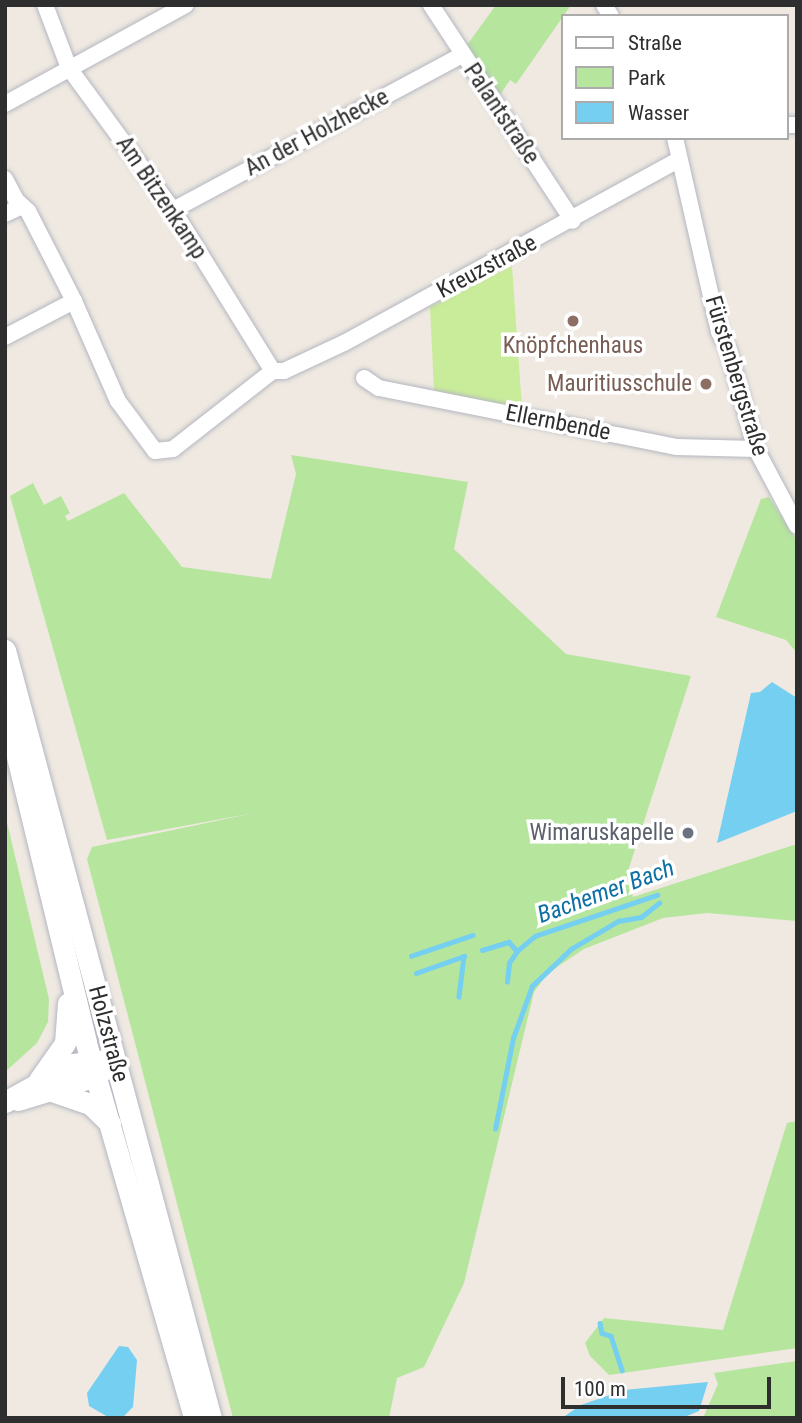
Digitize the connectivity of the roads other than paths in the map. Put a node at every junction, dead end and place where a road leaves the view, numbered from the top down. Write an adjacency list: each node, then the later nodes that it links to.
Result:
1 (44, 5): 5 (street, Am Bitzenkamp)
2 (186, 5): 5 (street)
3 (431, 5): 4 (street, Palantstraße)
4 (462, 55): 11 (street, An der Holzhecke); 13 (street, Palantstraße)
5 (69, 68): 6 (street); 11 (street, Am Bitzenkamp)
6 (5, 104)
7 (677, 140): 8 (street, Fürstenbergstraße)
8 (677, 161): 13 (street, Kreuzstraße); 18 (street, Fürstenbergstraße)
9 (5, 179): 10 (street)
10 (22, 206): 12 (street); 14 (street)
11 (173, 210): 16 (street, Am Bitzenkamp)
12 (5, 214)
13 (573, 221): 16 (street, Kreuzstraße)
14 (74, 301): 15 (street); 16 (street)
15 (5, 337)
16 (273, 371)
17 (364, 378): 18 (street, Ellernbende)
18 (756, 449): 19 (street, Fürstenbergstraße)
19 (797, 526)
20 (5, 650): 23 (main road, Holzstraße)
21 (5, 707): 22 (main road, Holzstraße)
22 (67, 970): 24 (main road, Holzstraße); 25 (main road)
23 (114, 1060): 24 (main road); 29 (main road, Holzstraße)
24 (94, 1068): 25 (main road); 27 (main road, Holzstraße)
25 (45, 1086): 26 (main road); 27 (main road)
26 (7, 1101)
27 (111, 1124): 28 (main road, Holzstraße)
28 (194, 1418)
29 (211, 1418)

